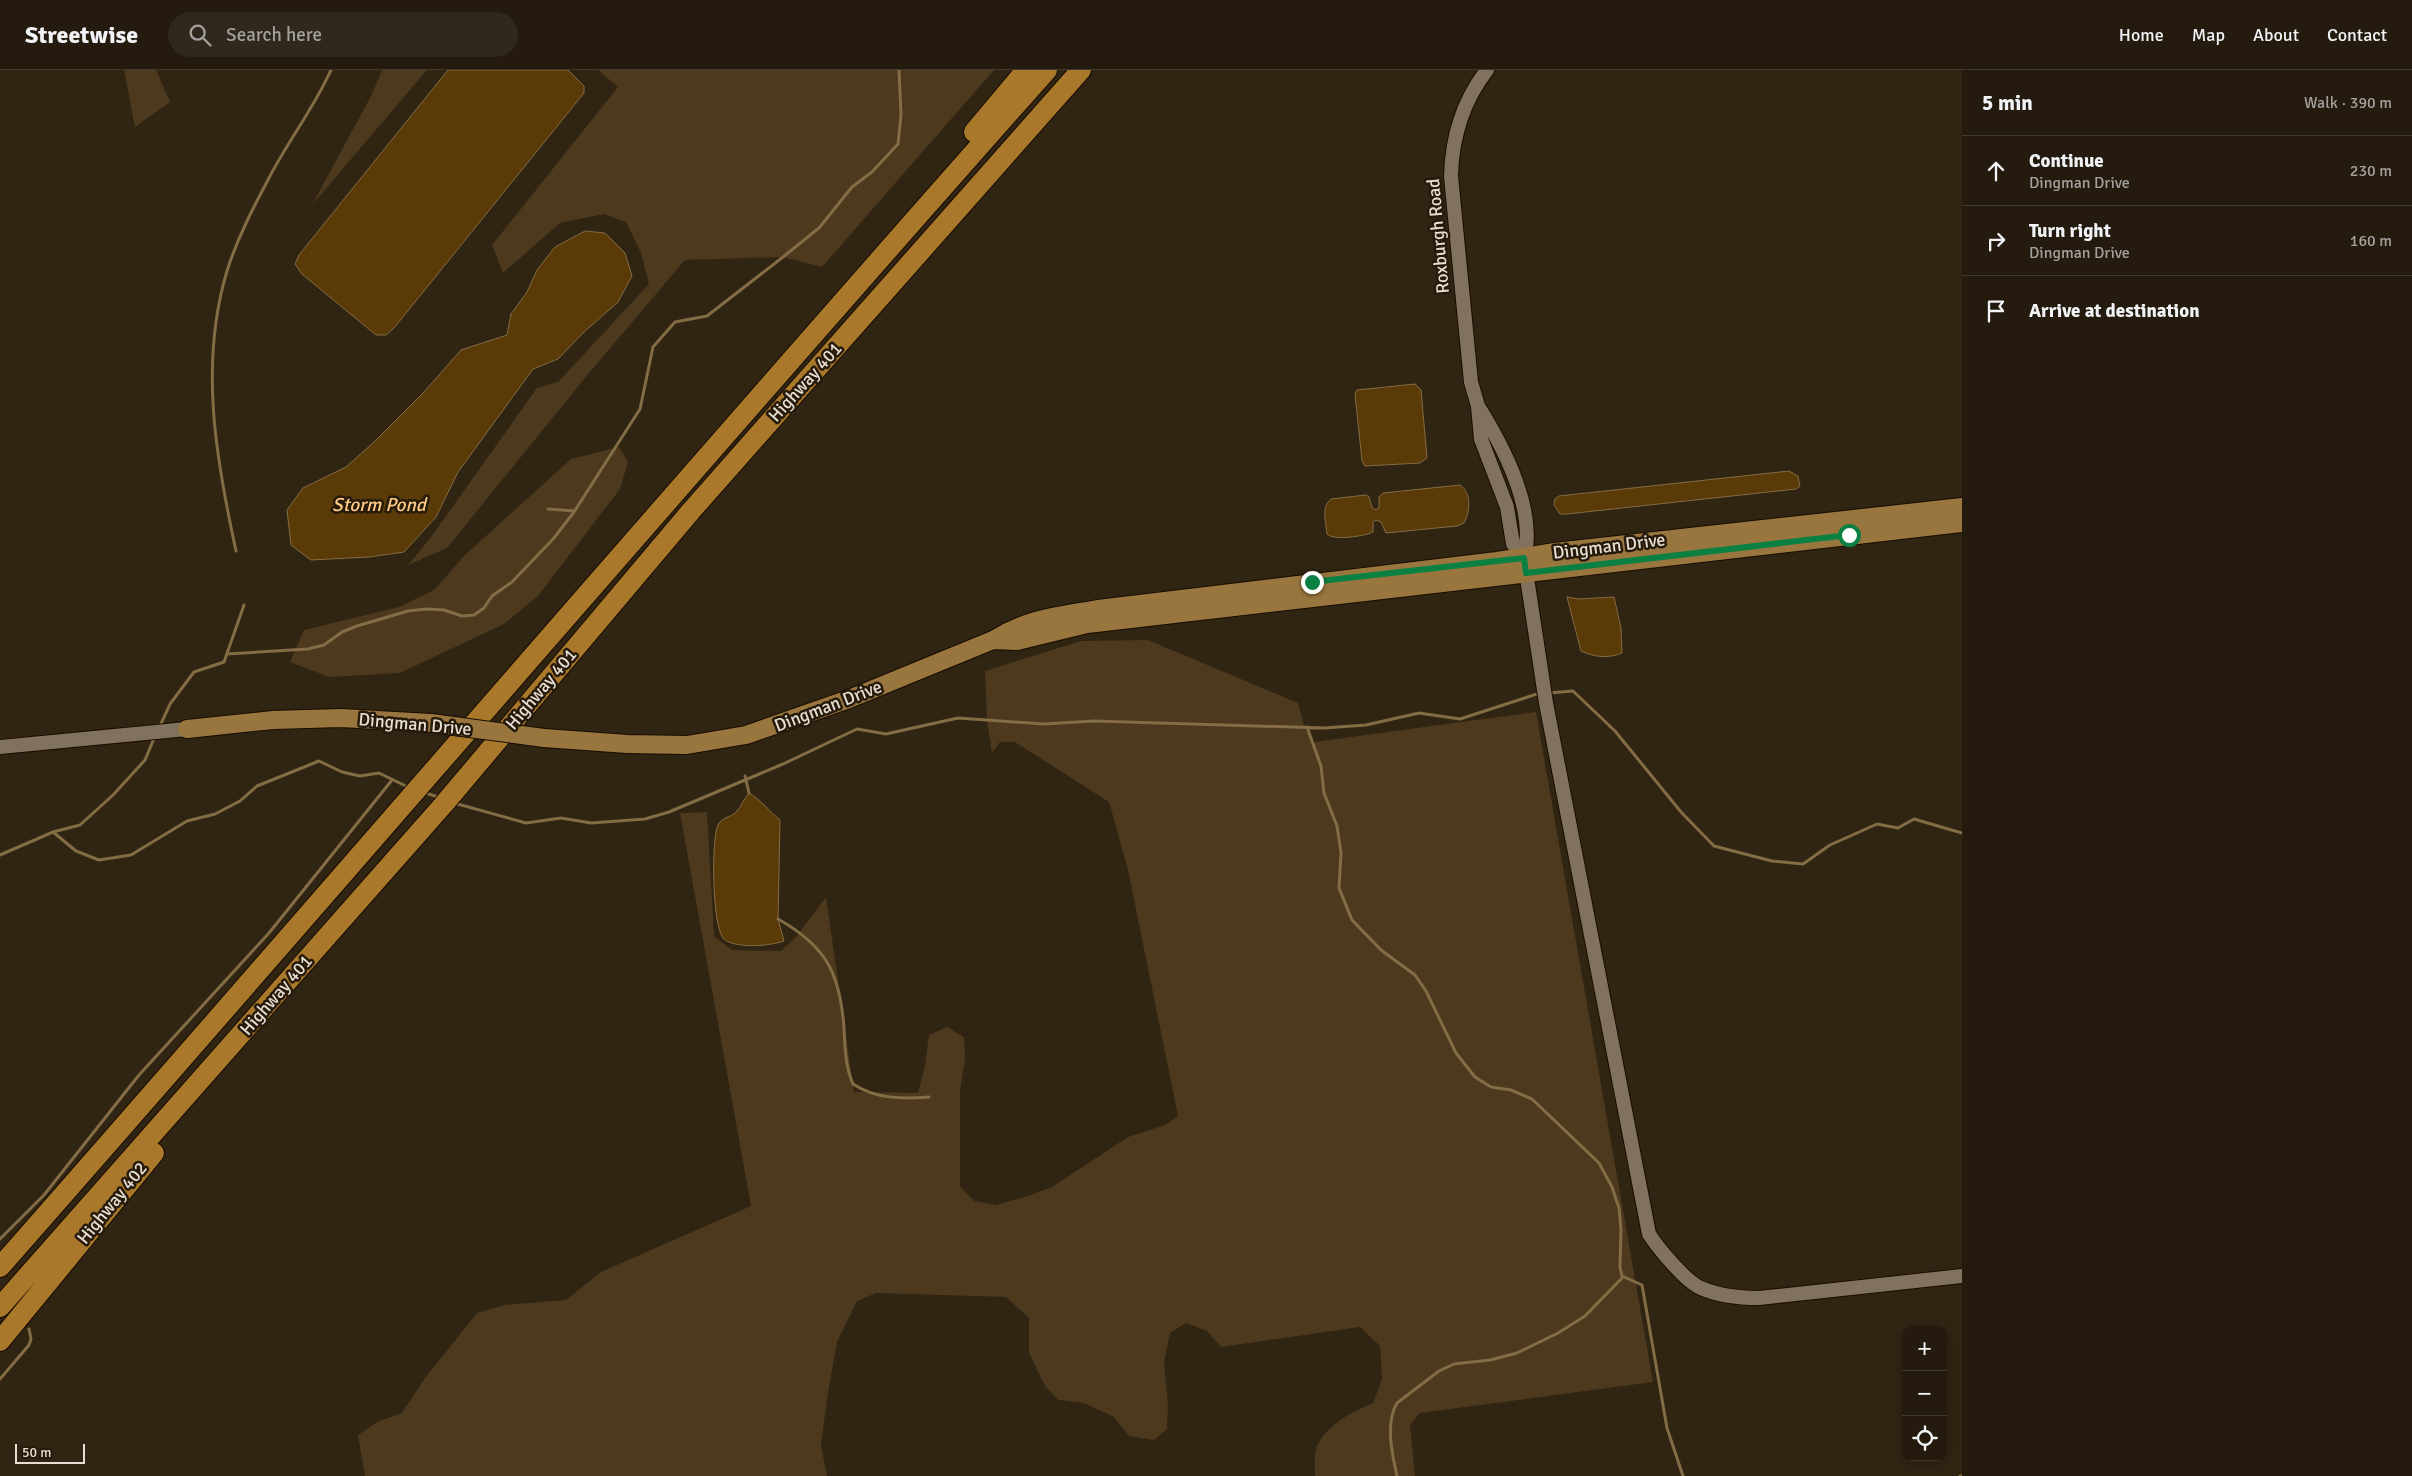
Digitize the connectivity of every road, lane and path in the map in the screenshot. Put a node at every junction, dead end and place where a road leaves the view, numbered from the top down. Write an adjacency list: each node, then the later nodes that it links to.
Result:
1 (1026, 70): 5 (highway)
2 (1047, 70): 5 (highway, Highway 401)
3 (1081, 70): 11 (highway, Highway 401)
4 (1487, 70): 8 (street, Roxburgh Road)
5 (931, 200): 12 (highway, Highway 401)
6 (1962, 507): 8 (main road, Dingman Drive)
7 (1962, 523): 8 (main road, Dingman Drive)
8 (1525, 565): 9 (main road, Dingman Drive, bridge); 13 (street, Roxburgh Road)
9 (187, 729): 10 (street, Dingman Drive)
10 (0, 747)
11 (217, 1061): 14 (highway, Highway 401); 15 (highway, Highway 402)
12 (0, 1267)
13 (1962, 1276)
14 (0, 1307)
15 (0, 1341)

